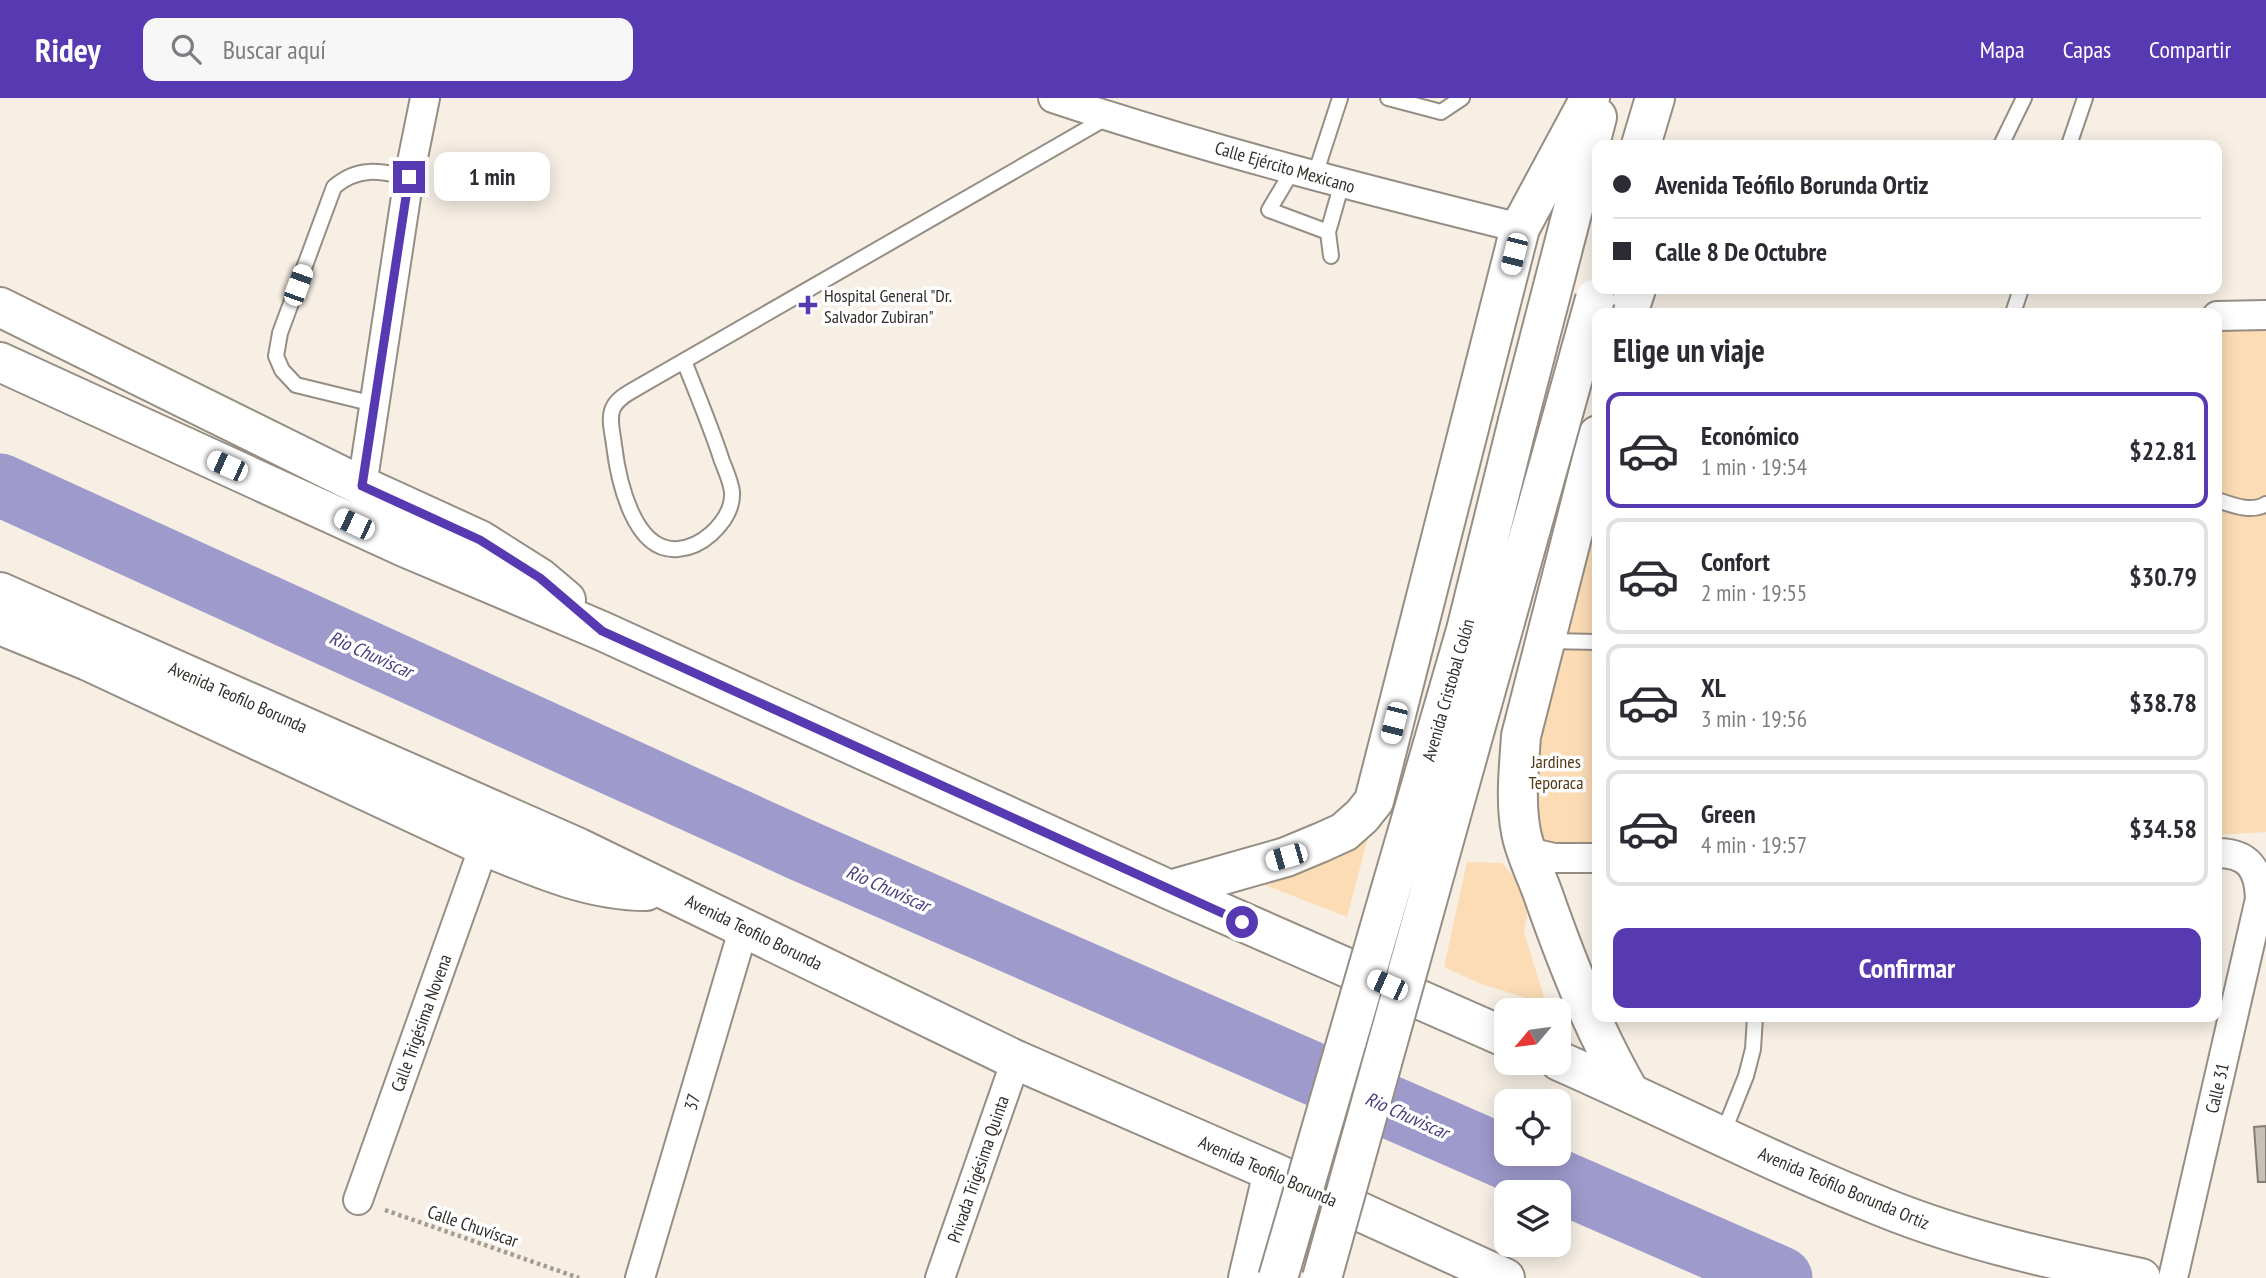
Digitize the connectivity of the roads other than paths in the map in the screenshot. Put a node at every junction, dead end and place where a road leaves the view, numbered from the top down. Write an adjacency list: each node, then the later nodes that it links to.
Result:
1 (425, 98): 18 (street)
2 (1053, 98): 12 (street, Calle Ejército Mexicano)
3 (1339, 98): 17 (lane)
4 (1388, 98): 5 (lane)
5 (1462, 98)
6 (1590, 98): 20 (main road)
7 (1602, 98): 59 (main road, Avenida Cristobal Colón, bridge)
8 (1655, 98): 13 (main road)
9 (1664, 98): 14 (main road)
10 (2024, 98): 15 (lane)
11 (2085, 98): 16 (lane)
12 (1108, 117): 17 (street, Calle Ejército Mexicano); 27 (lane)
13 (1642, 140)
14 (1664, 140)
15 (2003, 140)
16 (2071, 140)
17 (1304, 172): 19 (street, Calle Ejército Mexicano); 21 (lane)
18 (409, 177): 29 (street); 29 (lane)
19 (1342, 184): 20 (street, Calle Ejército Mexicano); 21 (lane)
20 (1520, 228): 43 (main road)
21 (1328, 232): 22 (lane)
22 (1331, 256)
23 (0, 307): 31 (main road)
24 (2266, 315): 25 (street)
25 (2222, 316)
26 (1592, 351): 60 (main road, bridge)
27 (684, 361): 27 (lane)
28 (0, 362): 36 (main road)
29 (374, 404): 31 (street)
30 (1592, 459): 37 (main road)
31 (362, 486): 36 (main road)
32 (2222, 502): 33 (lane)
33 (2266, 504)
34 (0, 592): 44 (main road, Avenida Teofilo Borunda)
35 (0, 625): 39 (main road)
36 (602, 631): 43 (main road)
37 (1546, 640): 38 (lane); 40 (main road)
38 (1592, 642)
39 (484, 846): 44 (main road); 55 (street, Calle Trigésima Novena)
40 (1528, 852): 42 (street); 46 (main road)
41 (2222, 854): 63 (street, Calle 31)
42 (1592, 858)
43 (1170, 890): 49 (main road)
44 (668, 891): 45 (main road, Avenida Teofilo Borunda)
45 (744, 927): 50 (main road, Avenida Teofilo Borunda); 56 (street, 37)
46 (1592, 1021)
47 (1593, 1022): 52 (main road)
48 (1755, 1022): 53 (lane)
49 (1494, 1032)
50 (1016, 1060): 54 (main road, Avenida Teofilo Borunda); 57 (street, Privada Trigésima Quinta)
51 (1572, 1067): 52 (main road, Avenida Teófilo Borunda Ortiz)
52 (1630, 1093): 53 (main road, Avenida Teófilo Borunda Ortiz)
53 (1722, 1136): 62 (main road, Avenida Teófilo Borunda Ortiz)
54 (1273, 1172): 58 (main road); 61 (main road, Avenida Teofilo Borunda)
55 (358, 1200)
56 (640, 1278)
57 (940, 1278)
58 (1248, 1278)
59 (1278, 1278)
60 (1322, 1278)
61 (1505, 1278)
62 (2141, 1278)
63 (2174, 1278)

